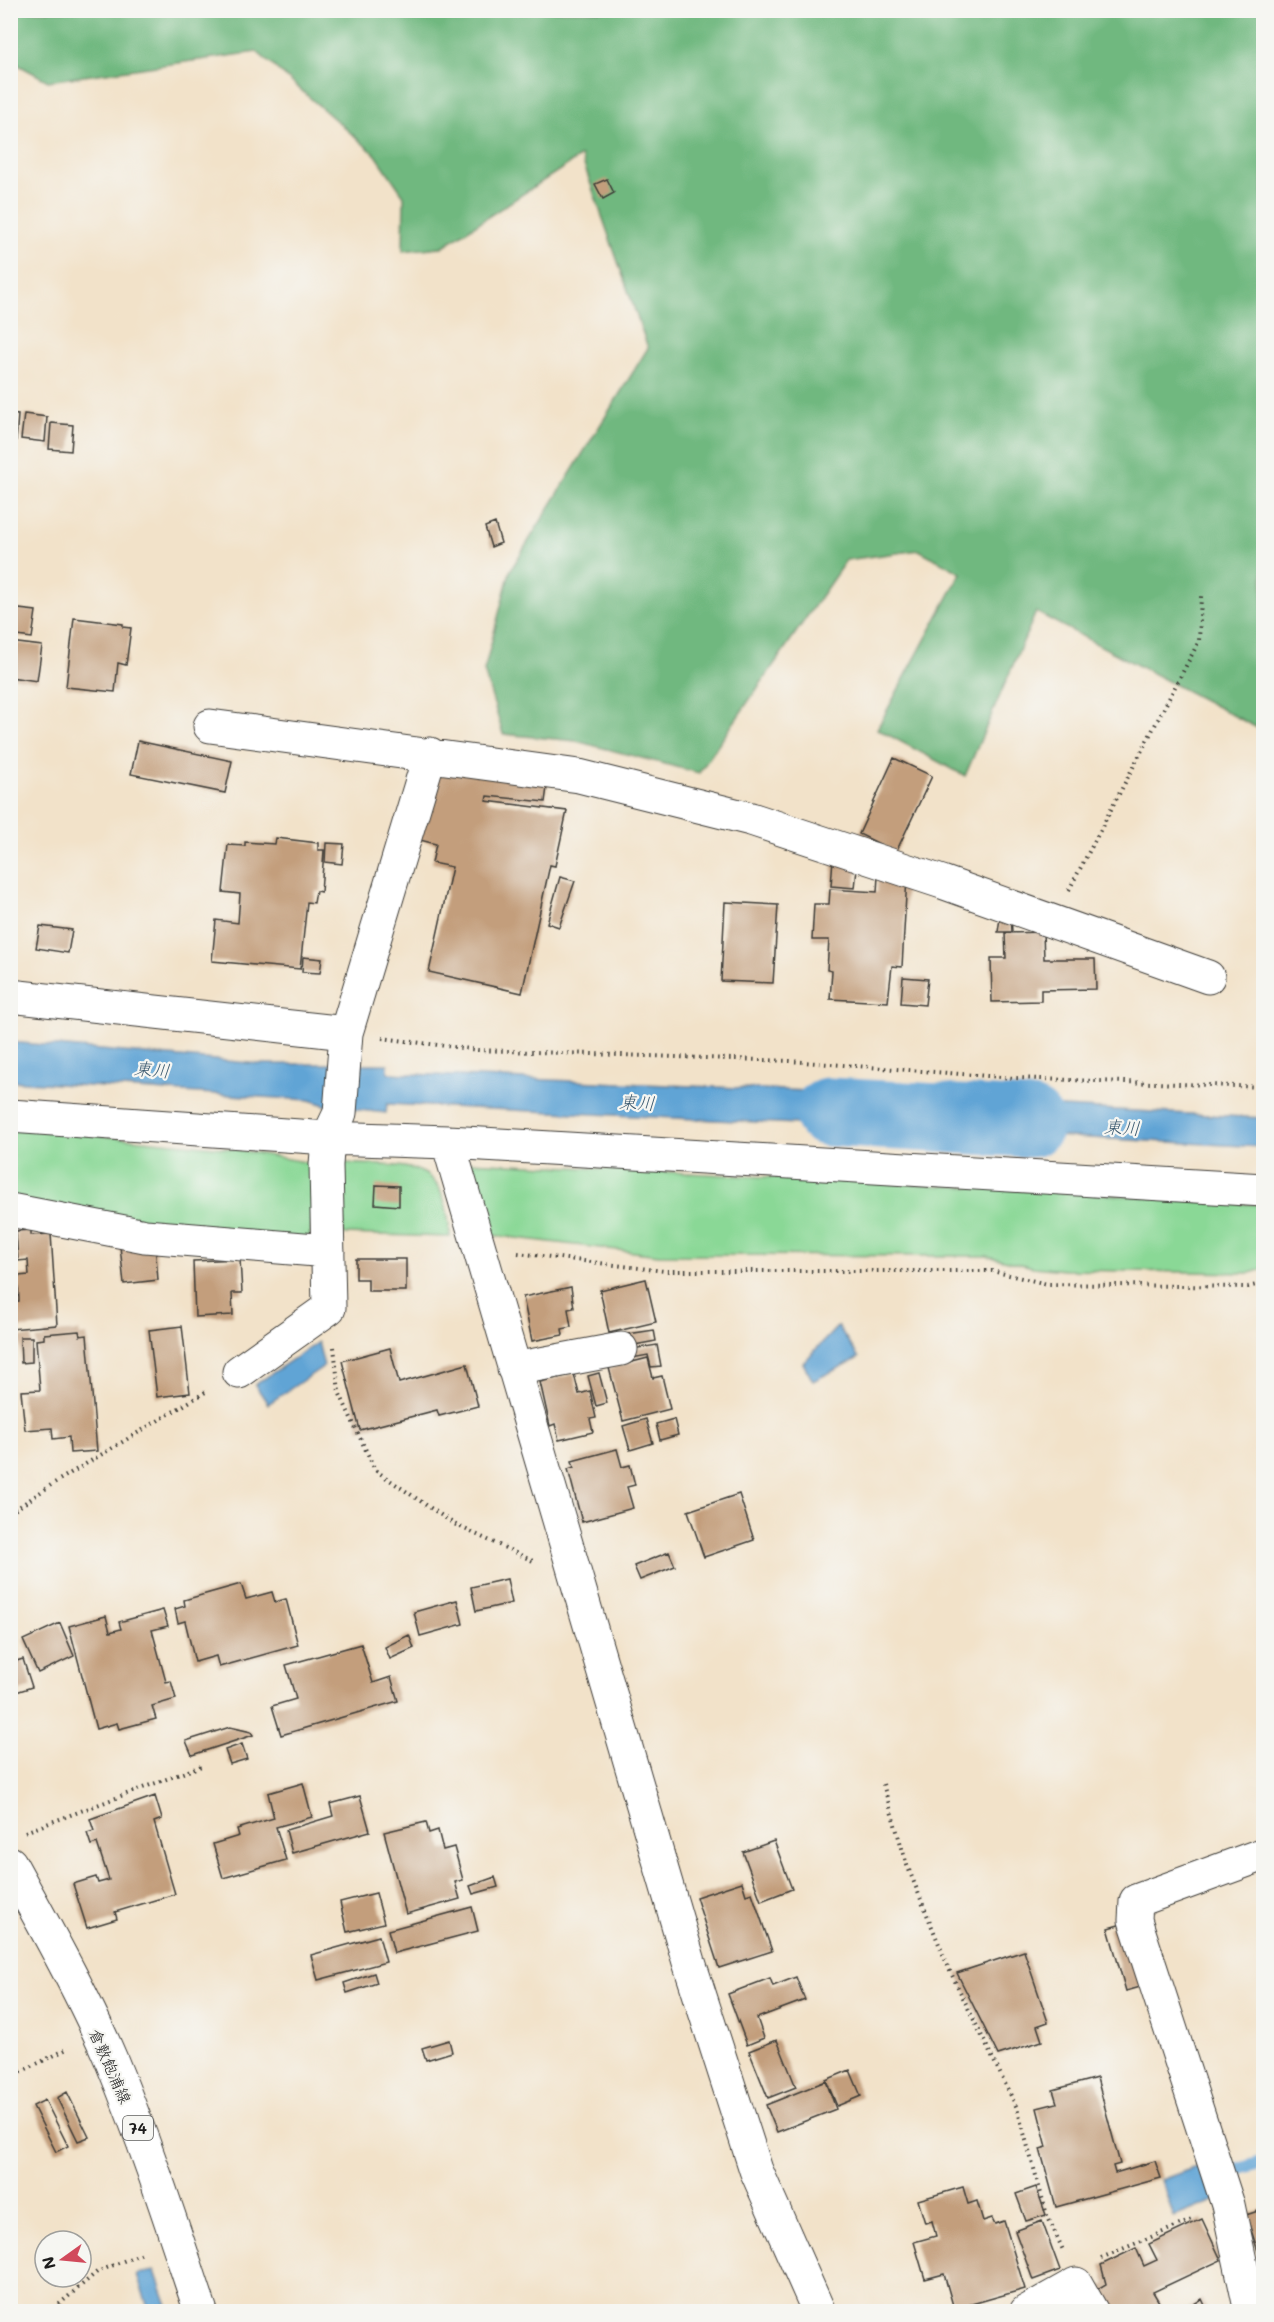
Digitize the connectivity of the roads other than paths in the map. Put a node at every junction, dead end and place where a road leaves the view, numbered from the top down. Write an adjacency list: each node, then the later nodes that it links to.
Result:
1 (210, 726): 2 (street)
2 (430, 754): 3 (street); 5 (street)
3 (1208, 977)
4 (10, 996): 5 (street)
5 (344, 1047): 7 (street)
6 (10, 1116): 7 (street)
7 (334, 1126): 8 (street); 11 (street)
8 (448, 1142): 9 (street); 13 (street)
9 (1263, 1190)
10 (10, 1210): 11 (street)
11 (328, 1251): 14 (street)
12 (621, 1349): 13 (street)
13 (514, 1369): 19 (street)
14 (239, 1372)
15 (16, 1849): 18 (street, 倉敷飽浦線 / 74)
16 (1263, 1854): 21 (street)
17 (1080, 2289): 20 (street)
18 (201, 2312)
19 (819, 2312)
20 (1026, 2312)
21 (1251, 2312)

